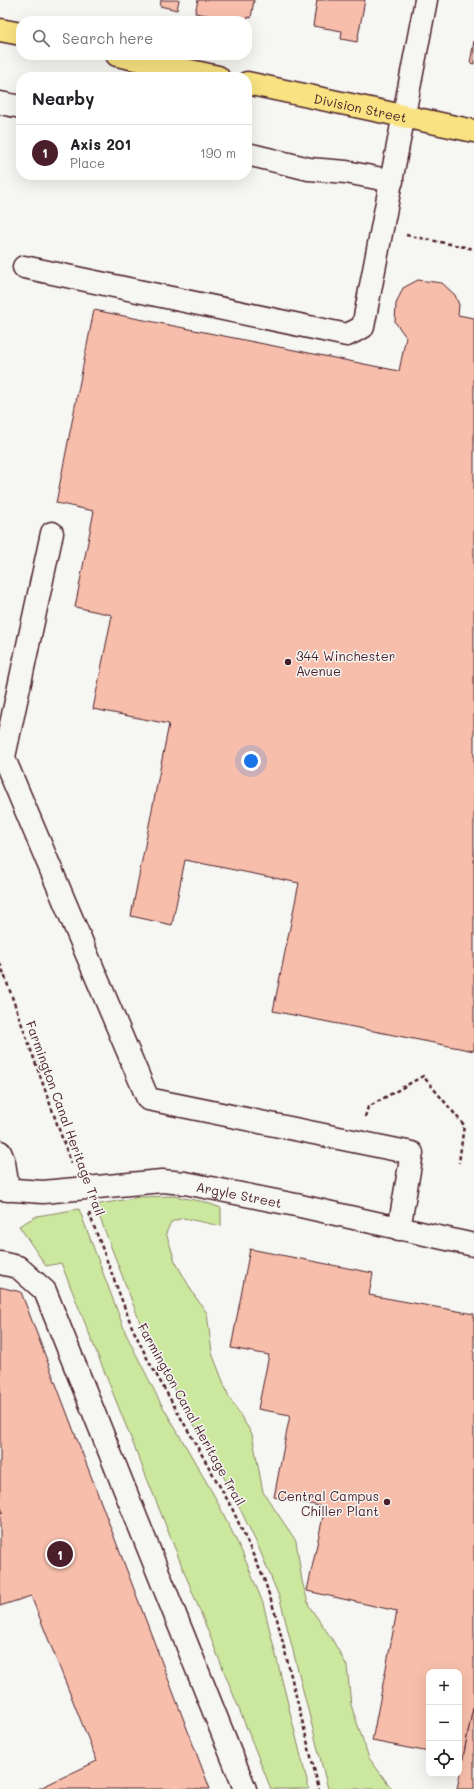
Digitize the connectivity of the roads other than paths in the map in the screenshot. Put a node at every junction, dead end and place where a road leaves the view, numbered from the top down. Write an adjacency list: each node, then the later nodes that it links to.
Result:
1 (426, 0): 9 (street)
2 (0, 30): 3 (main road)
3 (16, 33)
4 (140, 60): 5 (main road)
5 (195, 72)
6 (252, 84): 9 (main road, Division Street)
7 (0, 103): 8 (street)
8 (16, 106)
9 (403, 117): 10 (main road, Division Street); 12 (street)
10 (474, 131)
11 (252, 155): 12 (street)
12 (392, 181): 13 (street)
13 (24, 267)
14 (52, 533): 15 (street)
15 (2, 753): 18 (street)
16 (0, 1152): 17 (street)
17 (4, 1189): 18 (street, Argyle Street)
18 (399, 1229): 19 (street, Argyle Street)
19 (474, 1245)
20 (0, 1263): 21 (street)
21 (245, 1789)

